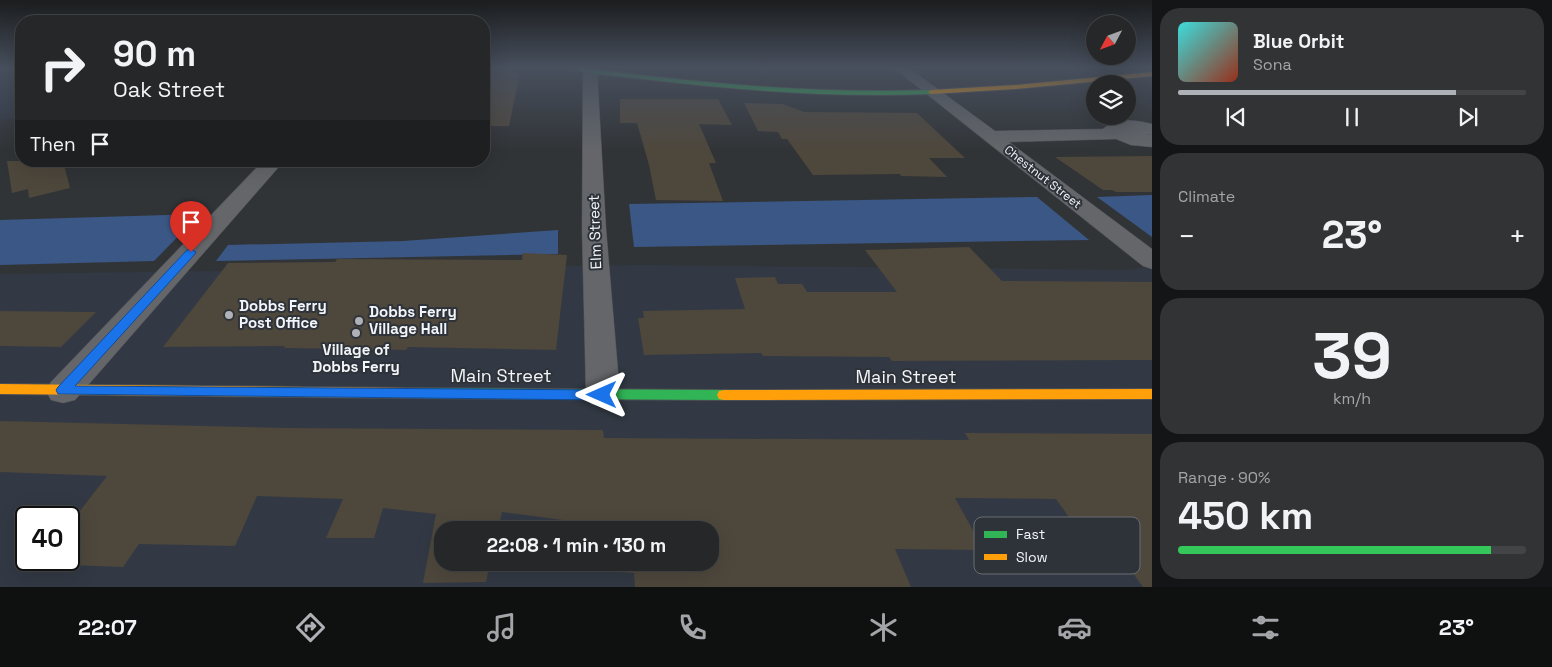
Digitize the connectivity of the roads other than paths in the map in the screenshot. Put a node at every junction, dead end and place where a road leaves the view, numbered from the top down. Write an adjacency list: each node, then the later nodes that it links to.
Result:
1 (584, 95): 12 (street, Elm Street)
2 (936, 95): 5 (street, Chestnut Street)
3 (1152, 130): 4 (street)
4 (1116, 134): 5 (street); 6 (street)
5 (991, 137): 8 (street, Chestnut Street)
6 (1152, 141)
7 (268, 167): 10 (street)
8 (1152, 261)
9 (0, 389): 10 (main road, Main Street)
10 (63, 390): 12 (main road, Main Street)
11 (1152, 394): 12 (main road, Main Street)
12 (602, 395)

